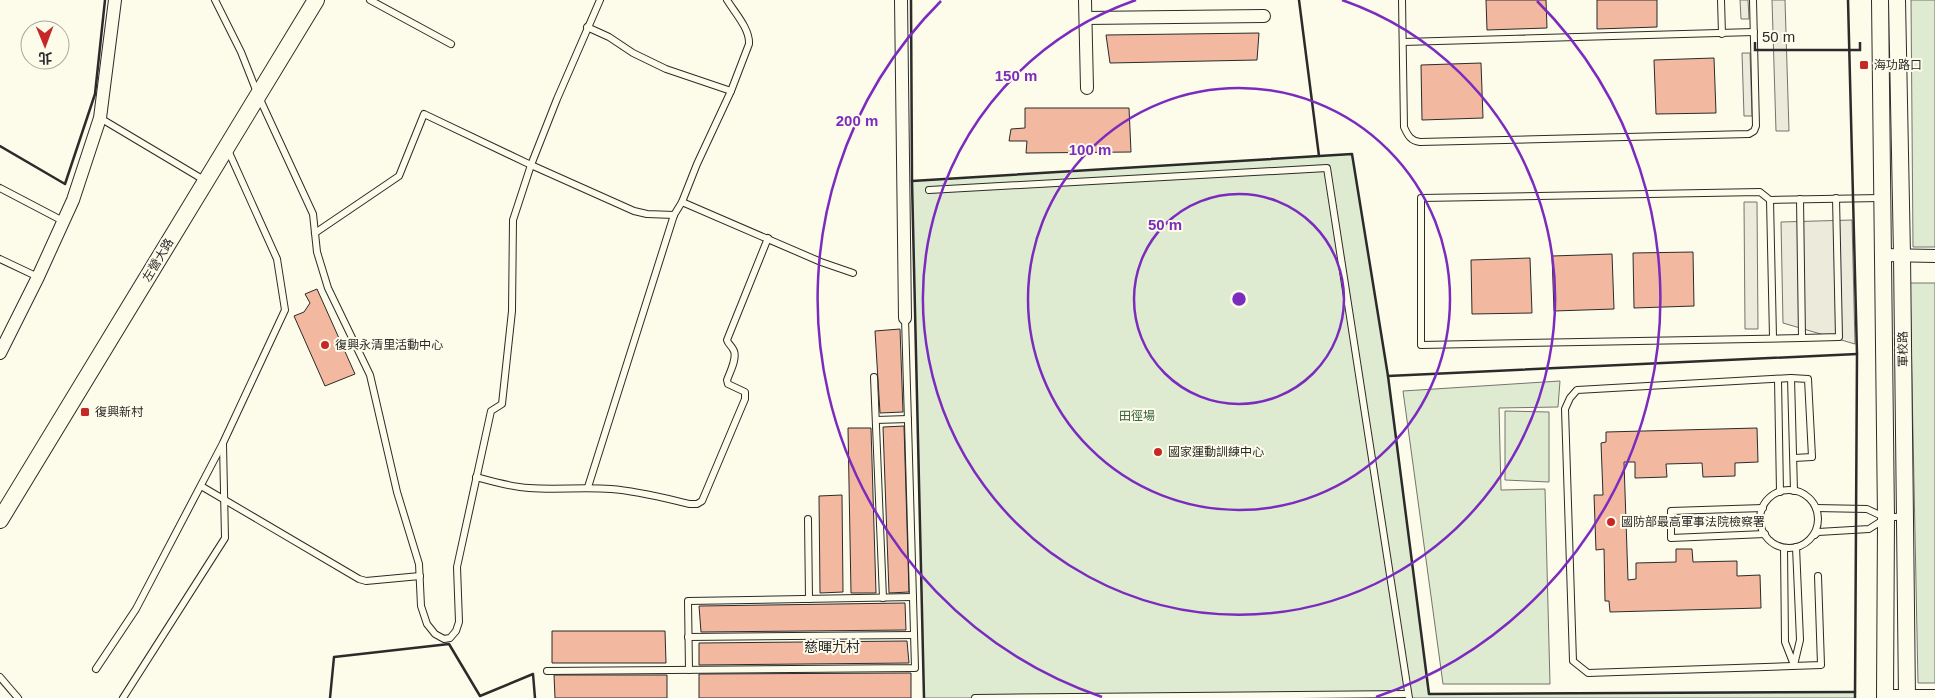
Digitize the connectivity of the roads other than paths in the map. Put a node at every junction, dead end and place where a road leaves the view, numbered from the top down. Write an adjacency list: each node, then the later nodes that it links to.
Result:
1 (115, 0): 24 (street)
2 (215, 0): 23 (lane)
3 (316, 0): 23 (street, 左營大路)
4 (370, 0): 20 (lane)
5 (600, 0): 16 (lane)
6 (727, 0): 22 (lane)
7 (901, 0): 45 (street)
8 (1085, 0): 15 (street)
9 (1402, 0): 19 (lane)
10 (1721, 0): 18 (lane)
11 (1753, 0): 17 (lane)
12 (1880, 0): 31 (street, 軍校路)
13 (1898, 0): 40 (street, 軍校路)
14 (1264, 16): 15 (street)
15 (1086, 18): 21 (street)
16 (588, 27): 22 (lane); 26 (lane)
17 (1754, 32): 18 (lane); 19 (lane)
18 (1722, 34): 19 (lane)
19 (1403, 42)
20 (451, 44)
21 (1087, 88)
22 (731, 91): 34 (lane)
23 (258, 95): 25 (street, 左營大路); 37 (lane)
24 (100, 118): 27 (lane); 36 (street)
25 (227, 147): 27 (street, 左營大路); 55 (lane)
26 (532, 165): 35 (lane); 37 (lane); 57 (lane)
27 (206, 181): 68 (street, 左營大路)
28 (0, 188): 36 (lane)
29 (929, 190): 85 (lane)
30 (1836, 198): 31 (lane); 32 (lane); 48 (lane)
31 (1882, 198): 39 (street, 軍校路)
32 (1800, 199): 33 (lane); 48 (lane)
33 (1770, 200): 47 (lane); 47 (lane)
34 (682, 202): 35 (lane); 38 (lane)
35 (674, 215): 59 (lane)
36 (63, 221): 44 (street)
37 (315, 233): 73 (lane)
38 (768, 238): 43 (lane); 59 (lane)
39 (1883, 255): 40 (street); 66 (street, 軍校路)
40 (1902, 255): 41 (street); 65 (street, 軍校路)
41 (1935, 256)
42 (0, 259): 44 (lane)
43 (853, 273)
44 (38, 277): 46 (street)
45 (904, 318): 53 (lane)
46 (4, 334): 49 (street)
47 (1773, 337): 48 (lane)
48 (1802, 338)
49 (0, 353)
50 (874, 377): 54 (lane)
51 (1791, 378): 52 (lane); 56 (lane); 56 (lane)
52 (1778, 379): 61 (lane); 80 (lane)
53 (908, 419): 54 (lane); 76 (lane)
54 (876, 420): 75 (lane)
55 (224, 442): 58 (lane); 62 (lane)
56 (1794, 458): 60 (lane)
57 (476, 477): 59 (lane); 73 (lane)
58 (201, 486): 62 (lane); 81 (lane)
59 (588, 487)
60 (1794, 491): 61 (lane); 64 (lane)
61 (1780, 492): 63 (lane)
62 (224, 499): 73 (lane); 90 (lane)
63 (1763, 508): 69 (lane); 69 (lane)
64 (1816, 508): 66 (lane); 70 (lane)
65 (1905, 516): 66 (lane); 88 (street, 軍校路)
66 (1886, 518): 70 (lane); 87 (street, 軍校路)
67 (808, 519): 77 (lane)
68 (0, 520)
69 (1765, 534): 72 (lane)
70 (1812, 537): 71 (lane)
71 (1796, 547): 72 (lane); 80 (lane)
72 (1784, 548): 80 (lane)
73 (420, 576)
74 (1818, 576): 80 (lane)
75 (883, 598): 76 (lane); 77 (lane)
76 (913, 598): 78 (lane)
77 (810, 599): 79 (lane)
78 (914, 636): 79 (lane); 82 (lane)
79 (688, 637): 82 (lane)
80 (1794, 665)
81 (96, 669)
82 (689, 670): 83 (lane)
83 (547, 671)
84 (0, 677): 89 (lane)
85 (1408, 696): 91 (lane)
86 (1935, 696): 88 (street)
87 (1884, 697): 88 (street)
88 (1907, 697)
89 (18, 698)
90 (124, 698)
91 (975, 698)

